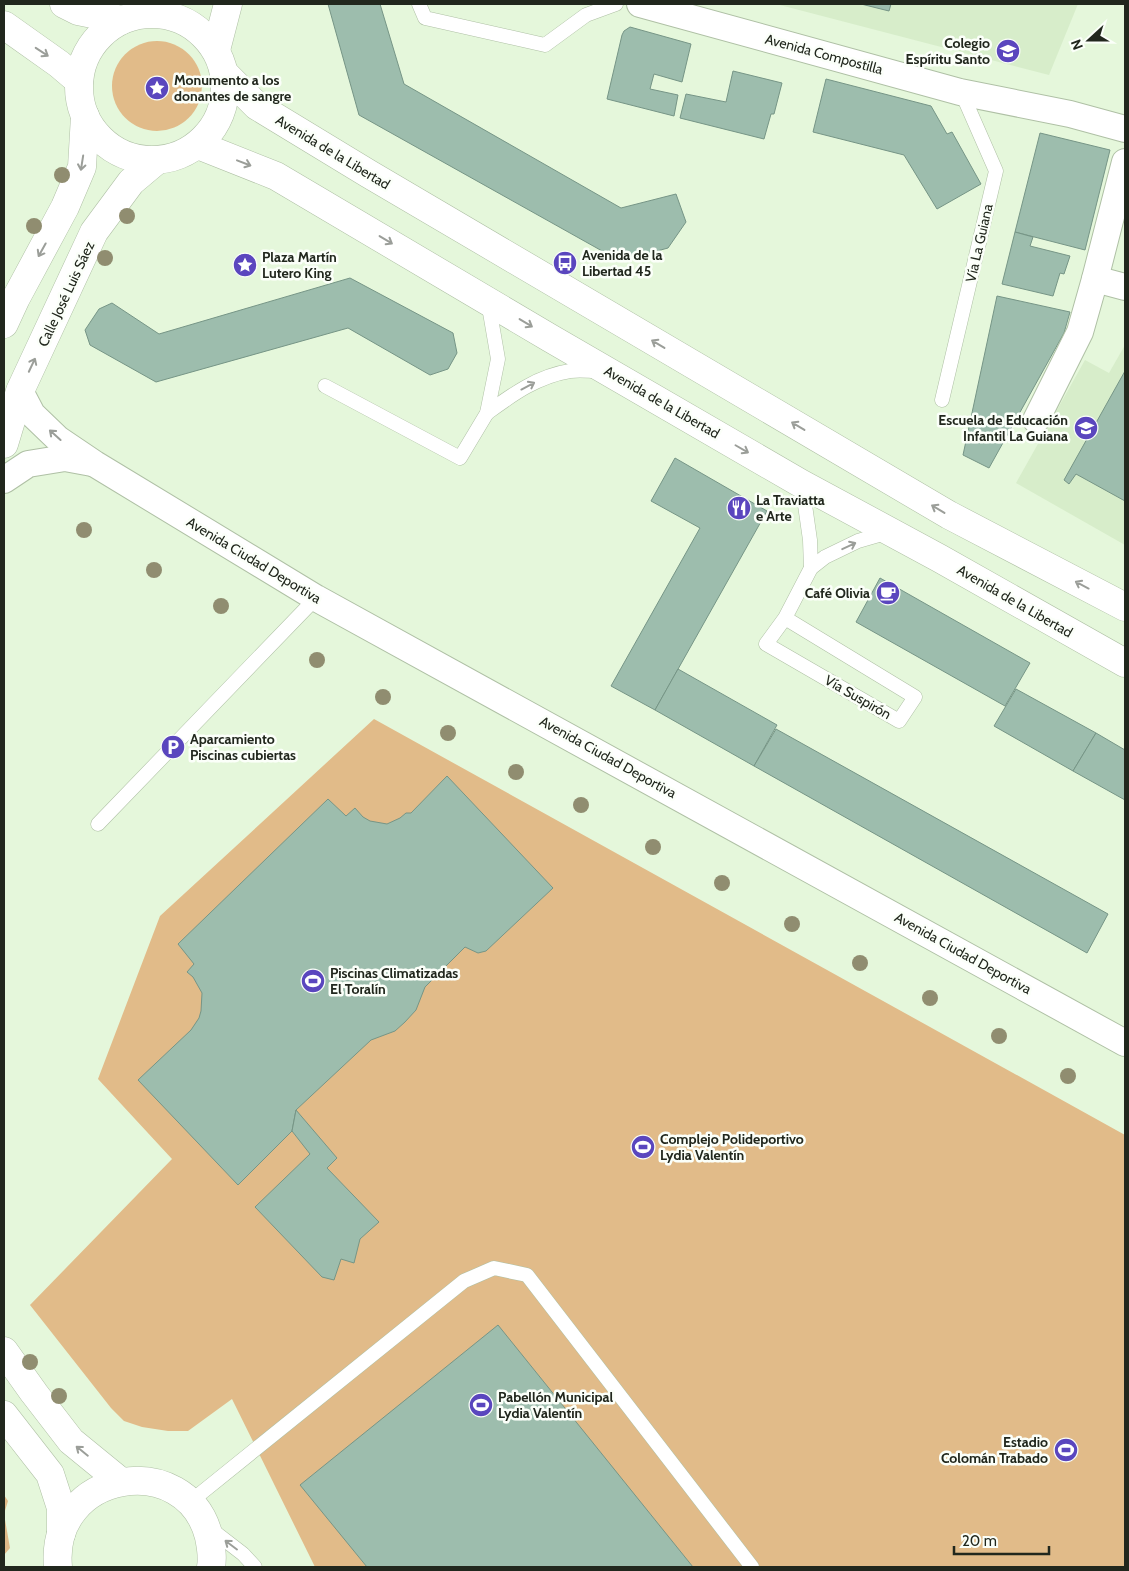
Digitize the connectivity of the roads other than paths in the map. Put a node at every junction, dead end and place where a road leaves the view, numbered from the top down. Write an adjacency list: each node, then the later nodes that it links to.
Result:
1 (64, 4): 7 (main road)
2 (228, 4): 9 (main road)
3 (419, 4): 4 (lane)
4 (616, 4)
5 (640, 4): 11 (street, Avenida Compostilla)
6 (167, 9): 7 (main road); 9 (main road)
7 (122, 20): 10 (main road)
8 (4, 25): 10 (main road, one-way to 10)
9 (220, 62): 14 (main road); 34 (main road, Avenida de la Libertad, one-way to 9)
10 (79, 81): 12 (main road)
11 (960, 92): 13 (street, Avenida Compostilla); 24 (lane, Vía La Guiana)
12 (85, 116): 15 (main road); 20 (main road, one-way to 20)
13 (1125, 129)
14 (198, 145): 15 (main road); 19 (main road, Avenida de la Libertad, one-way to 19)
15 (156, 161): 23 (main road, Calle José Luis Sáez, one-way to 15)
16 (1125, 162): 17 (street)
17 (1095, 279): 18 (street); 26 (street)
18 (1125, 287)
19 (488, 301): 21 (main road, Avenida de la Libertad, one-way to 21); 25 (lane)
20 (4, 324)
21 (607, 370): 25 (lane, one-way to 21); 30 (main road, Avenida de la Libertad, one-way to 30)
22 (325, 386): 25 (lane)
23 (20, 391): 27 (main road, Calle José Luis Sáez); 28 (street, Avenida Ciudad Deportiva, one-way to 23)
24 (942, 400)
25 (488, 413)
26 (1036, 420)
27 (4, 444)
28 (95, 464): 29 (street, Avenida Ciudad Deportiva); 33 (street, Avenida Ciudad Deportiva)
29 (4, 480)
30 (802, 484): 31 (main road, Avenida de la Libertad); 32 (lane)
31 (890, 532): 32 (lane, Vía Suspirón, one-way to 31); 36 (main road, Avenida de la Libertad)
32 (812, 568): 35 (lane, Vía Suspirón)
33 (316, 598): 37 (lane); 38 (street, Avenida Ciudad Deportiva)
34 (1125, 608)
35 (785, 618): 35 (lane, Vía Suspirón)
36 (1125, 663)
37 (98, 824)
38 (1125, 1043)
39 (4, 1351): 41 (main road, one-way to 39)
40 (4, 1415): 44 (main road)
41 (120, 1482): 42 (main road); 44 (main road)
42 (190, 1502): 43 (main road); 48 (lane)
43 (206, 1525): 46 (main road); 47 (lane, one-way to 43)
44 (61, 1534): 45 (main road)
45 (58, 1567)
46 (211, 1567)
47 (255, 1567)
48 (752, 1567)

